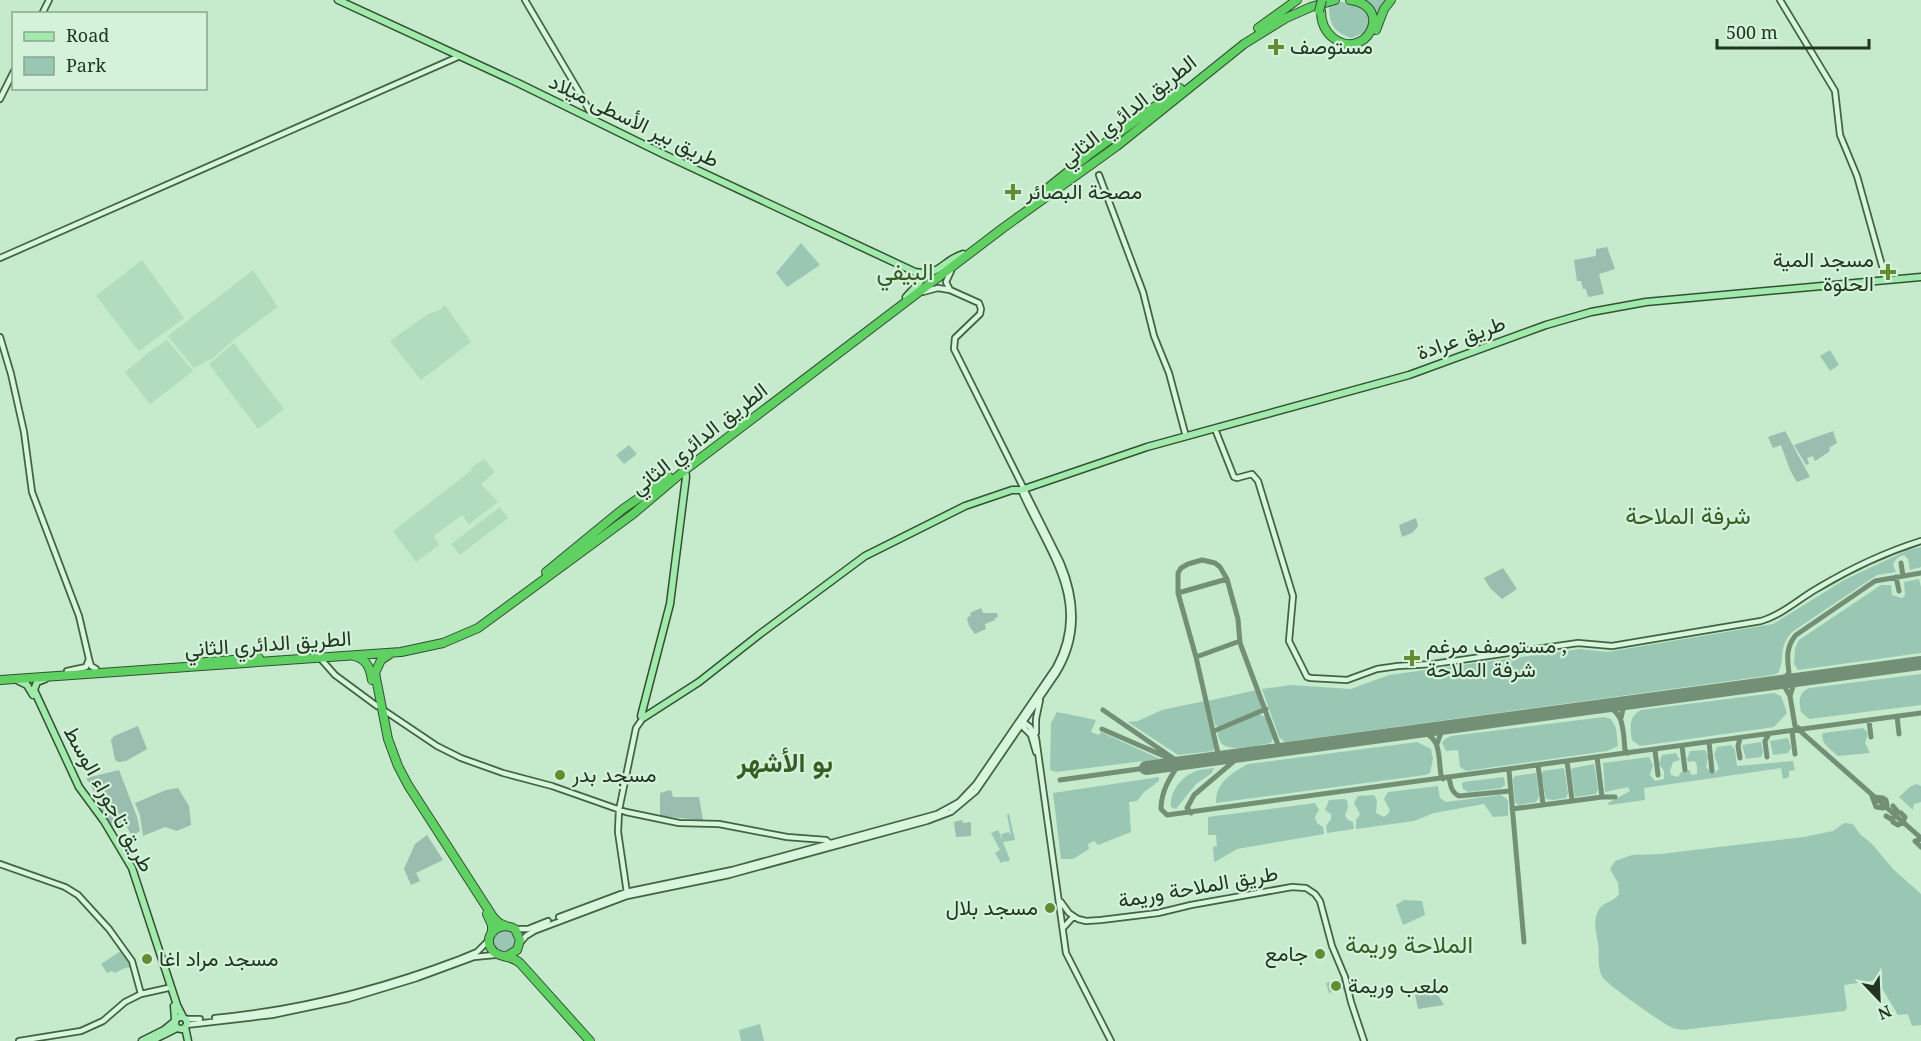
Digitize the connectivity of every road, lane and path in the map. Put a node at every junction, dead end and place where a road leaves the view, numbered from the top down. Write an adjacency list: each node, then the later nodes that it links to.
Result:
1 (338, 0): 9 (main road, طريق بير الأسطى ميلاد)
2 (525, 0): 13 (main road)
3 (1297, 0): 8 (highway)
4 (1348, 0): 7 (highway); 7 (highway)
5 (1391, 0): 7 (highway)
6 (1780, 0): 22 (main road)
7 (1324, 3): 8 (highway, الطريق الدائري الثاني); 12 (highway, الطريق الدائري الثاني)
8 (1255, 31): 12 (highway, الطريق الدائري الثاني)
9 (460, 56): 13 (main road, طريق بير الأسطى ميلاد); 18 (main road)
10 (12, 75): 11 (main road)
11 (0, 99)
12 (1149, 114): 14 (highway, الطريق الدائري الثاني); 16 (highway, الطريق الدائري الثاني)
13 (594, 120): 20 (main road, طريق بير الأسطى ميلاد)
14 (1078, 165): 16 (highway); 17 (highway, الطريق الدائري الثاني)
15 (1099, 175): 29 (main road)
16 (1018, 217): 19 (highway, الطريق الدائري الثاني)
17 (963, 254): 20 (main road); 25 (highway, الطريق الدائري الثاني)
18 (0, 258)
19 (957, 263): 23 (main road); 25 (highway, الطريق الدائري الثاني)
20 (915, 272): 25 (main road)
21 (1921, 276): 22 (main road, طريق عرادة)
22 (1886, 279): 24 (main road, طريق عرادة); 24 (main road, طريق عرادة)
23 (951, 290): 25 (main road); 32 (main road)
24 (1724, 293): 27 (main road, طريق عرادة)
25 (910, 297): 30 (highway, الطريق الدائري الثاني); 31 (highway, الطريق الدائري الثاني)
26 (0, 337): 40 (main road)
27 (1267, 412): 28 (main road, طريق عرادة); 29 (main road)
28 (1215, 429): 29 (main road, طريق عرادة); 36 (main road)
29 (1187, 434): 32 (main road, طريق عرادة)
30 (685, 470): 33 (highway, الطريق الدائري الثاني); 52 (main road)
31 (662, 483): 33 (highway); 37 (highway, الطريق الدائري الثاني)
32 (1022, 488): 34 (main road); 52 (main road, طريق عرادة)
33 (654, 496): 35 (highway, الطريق الدائري الثاني)
34 (1028, 501): 50 (main road); 53 (main road)
35 (599, 538): 37 (highway); 38 (highway, الطريق الدائري الثاني)
36 (1921, 541)
37 (579, 546): 43 (highway, الطريق الدائري الثاني)
38 (395, 652): 39 (highway, الطريق الدائري الثاني); 49 (highway)
39 (353, 655): 41 (highway, الطريق الدائري الثاني); 49 (highway)
40 (89, 659): 44 (main road); 45 (main road)
41 (323, 660): 43 (highway, الطريق الدائري الثاني); 51 (main road)
42 (176, 666): 43 (highway, الطريق الدائري الثاني); 44 (highway, الطريق الدائري الثاني); 46 (highway, الطريق الدائري الثاني)
43 (188, 666)
44 (96, 669): 45 (highway, الطريق الدائري الثاني)
45 (67, 671): 47 (highway, الطريق الدائري الثاني)
46 (54, 676): 48 (highway, الطريق الدائري الثاني); 56 (main road, طريق تاجوراء الوسط)
47 (0, 679): 48 (highway, الطريق الدائري الثاني)
48 (13, 679): 56 (main road, طريق تاجوراء الوسط)
49 (375, 685): 51 (highway)
50 (1041, 695): 53 (main road); 54 (main road)
51 (380, 707): 57 (main road); 65 (highway)
52 (643, 718): 57 (main road)
53 (1021, 722): 54 (main road); 55 (main road); 58 (main road)
54 (1036, 738): 55 (main road)
55 (1038, 756): 61 (main road)
56 (70, 770): 68 (main road, طريق تاجوراء الوسط); 70 (main road, طريق تاجوراء الوسط)
57 (619, 810): 58 (main road); 60 (main road)
58 (832, 845): 60 (main road)
59 (0, 864): 69 (main road)
60 (627, 894): 63 (main road); 66 (main road)
61 (1060, 902): 62 (main road); 64 (main road)
62 (1073, 917): 64 (main road); 77 (main road, طريق الملاحة وريمة)
63 (509, 927): 65 (highway); 65 (highway); 66 (highway)
64 (1063, 928): 76 (main road)
65 (492, 929): 67 (highway); 70 (main road)
66 (519, 951): 67 (highway); 75 (highway)
67 (503, 956): 70 (main road)
68 (168, 988): 69 (main road); 70 (main road, طريق تاجوراء الوسط)
69 (141, 994): 71 (main road)
70 (181, 1023): 72 (main road); 73 (main road); 74 (main road)
71 (19, 1041)
72 (142, 1041)
73 (151, 1041)
74 (187, 1041)
75 (592, 1041)
76 (1111, 1041)
77 (1364, 1041)

